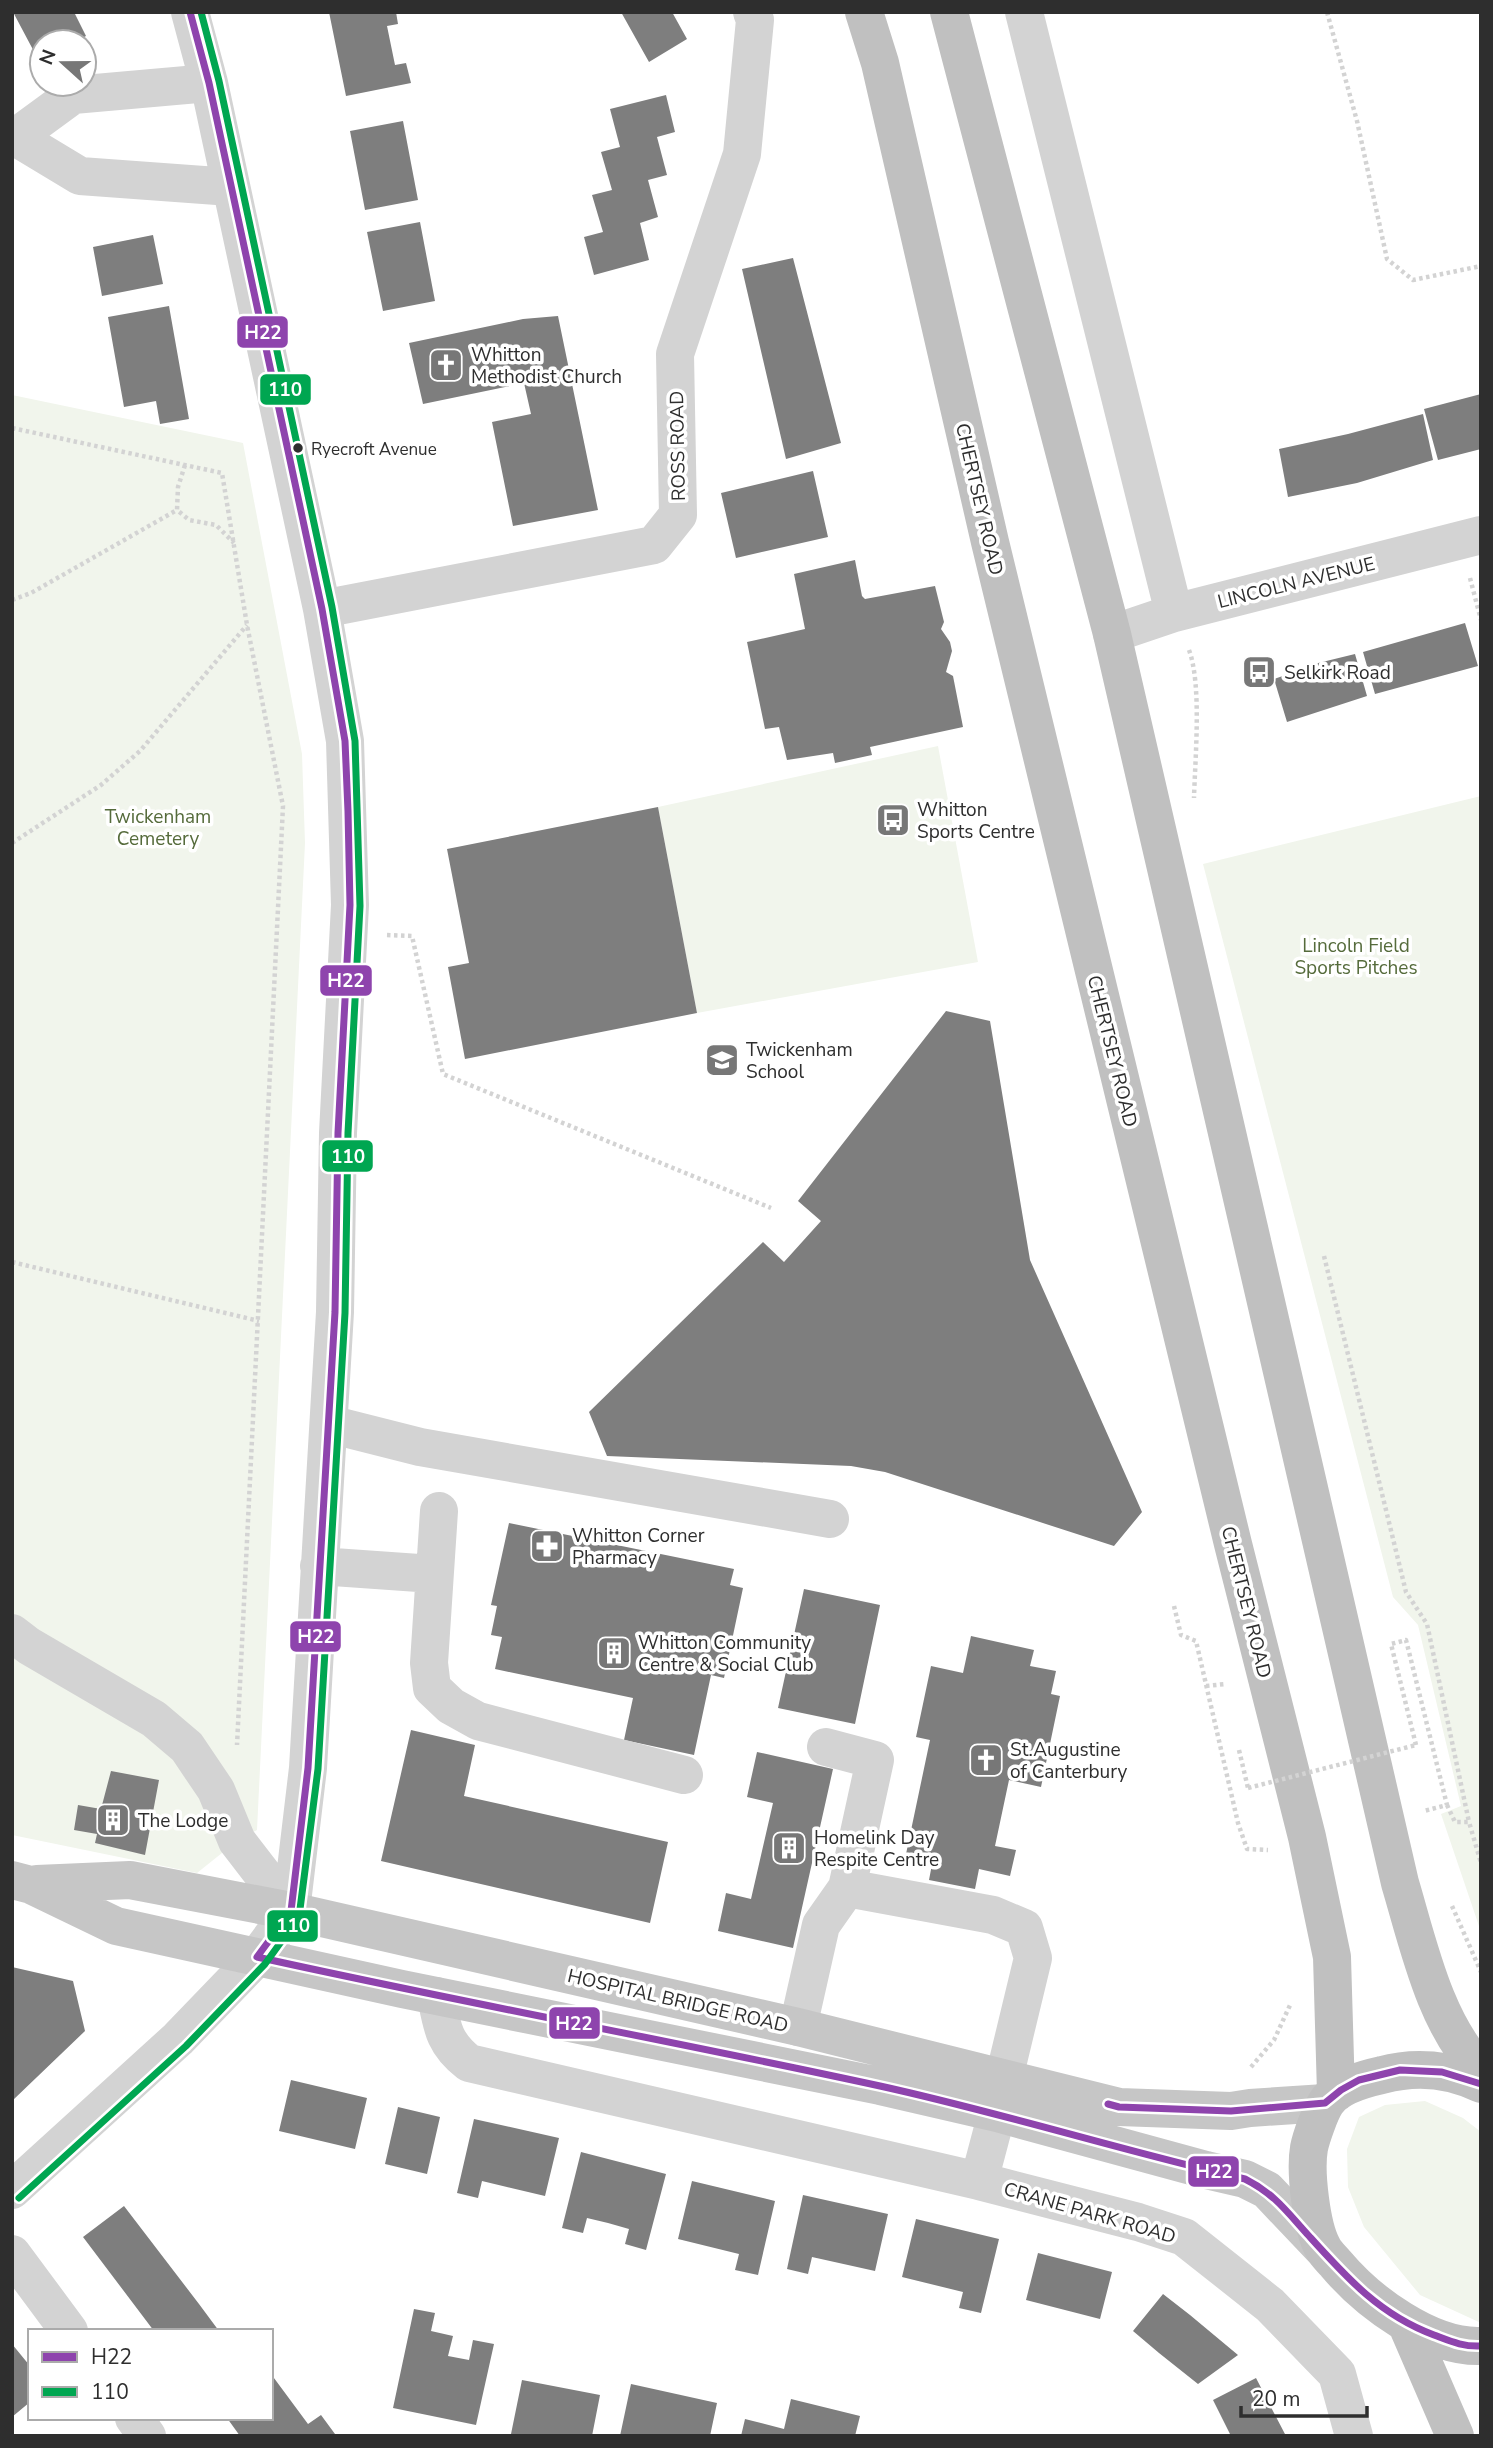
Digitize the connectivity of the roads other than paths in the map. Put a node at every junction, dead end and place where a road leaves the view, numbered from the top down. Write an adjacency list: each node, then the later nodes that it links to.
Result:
1 (190, 12): 6 (street)
2 (752, 12): 10 (street, ROSS ROAD)
3 (864, 12): 30 (highway, CHERTSEY ROAD)
4 (949, 12): 12 (highway)
5 (1024, 12): 11 (street)
6 (209, 83): 7 (street); 8 (street)
7 (15, 135): 8 (street)
8 (231, 187): 10 (street)
9 (1481, 534): 11 (street, LINCOLN AVENUE)
10 (322, 609): 13 (street)
11 (1174, 613): 12 (street, LINCOLN AVENUE)
12 (1112, 634): 27 (highway)
13 (329, 1424): 15 (street); 16 (street)
14 (439, 1511): 17 (street)
15 (830, 1519)
16 (318, 1566): 17 (street); 23 (street)
17 (433, 1574): 20 (street)
18 (12, 1633): 23 (street)
19 (826, 1747): 22 (street)
20 (684, 1775)
21 (22, 1882): 23 (main road, HOSPITAL BRIDGE ROAD); 24 (main road, HOSPITAL BRIDGE ROAD)
22 (847, 1888): 26 (street); 28 (street)
23 (290, 1912): 24 (street); 26 (main road, HOSPITAL BRIDGE ROAD)
24 (257, 1957): 25 (main road, HOSPITAL BRIDGE ROAD); 32 (street)
25 (436, 1996): 28 (main road, HOSPITAL BRIDGE ROAD); 31 (street)
26 (798, 2027): 28 (main road, HOSPITAL BRIDGE ROAD)
27 (1481, 2070)
28 (1004, 2079): 30 (main road, HOSPITAL BRIDGE ROAD); 31 (street); 33 (main road, HOSPITAL BRIDGE ROAD)
29 (1481, 2084): 30 (highway)
30 (1331, 2098): 33 (highway)
31 (979, 2181): 40 (street, CRANE PARK ROAD)
32 (12, 2190)
33 (1322, 2248): 35 (highway)
34 (12, 2254): 36 (street)
35 (1407, 2325): 37 (highway); 41 (highway)
36 (68, 2329)
37 (1481, 2346)
38 (135, 2420): 39 (street)
39 (147, 2436)
40 (1354, 2436)
41 (1455, 2436)

